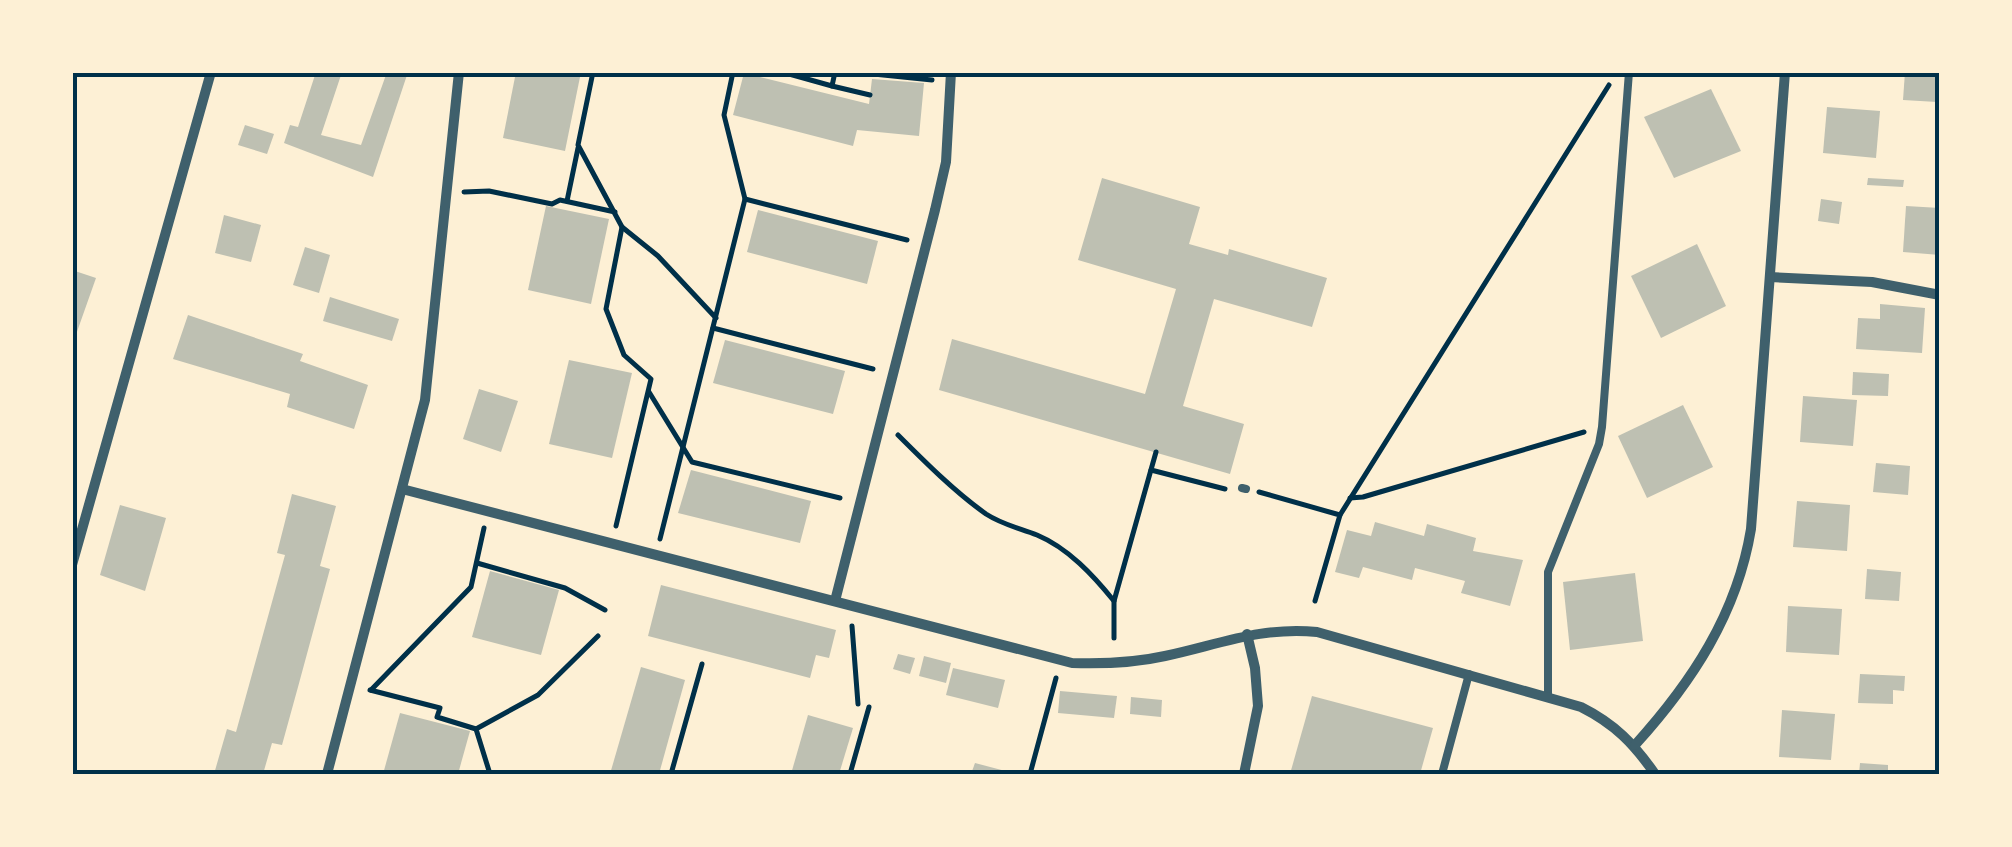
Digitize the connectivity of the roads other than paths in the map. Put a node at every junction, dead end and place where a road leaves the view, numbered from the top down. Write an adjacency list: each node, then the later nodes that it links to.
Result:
1 (211, 72): 9 (street)
2 (458, 72): 8 (street)
3 (951, 72): 10 (street)
4 (1628, 72): 13 (lane)
5 (1786, 72): 6 (street)
6 (1770, 277): 7 (street); 14 (street)
7 (1940, 295)
8 (402, 489): 10 (street); 15 (street)
9 (72, 564)
10 (835, 600): 11 (street)
11 (1247, 634): 12 (street); 16 (street)
12 (1469, 674): 13 (street); 17 (lane)
13 (1548, 696): 14 (street)
14 (1635, 746): 18 (street)
15 (327, 774)
16 (1244, 774)
17 (1442, 774)
18 (1654, 774)

